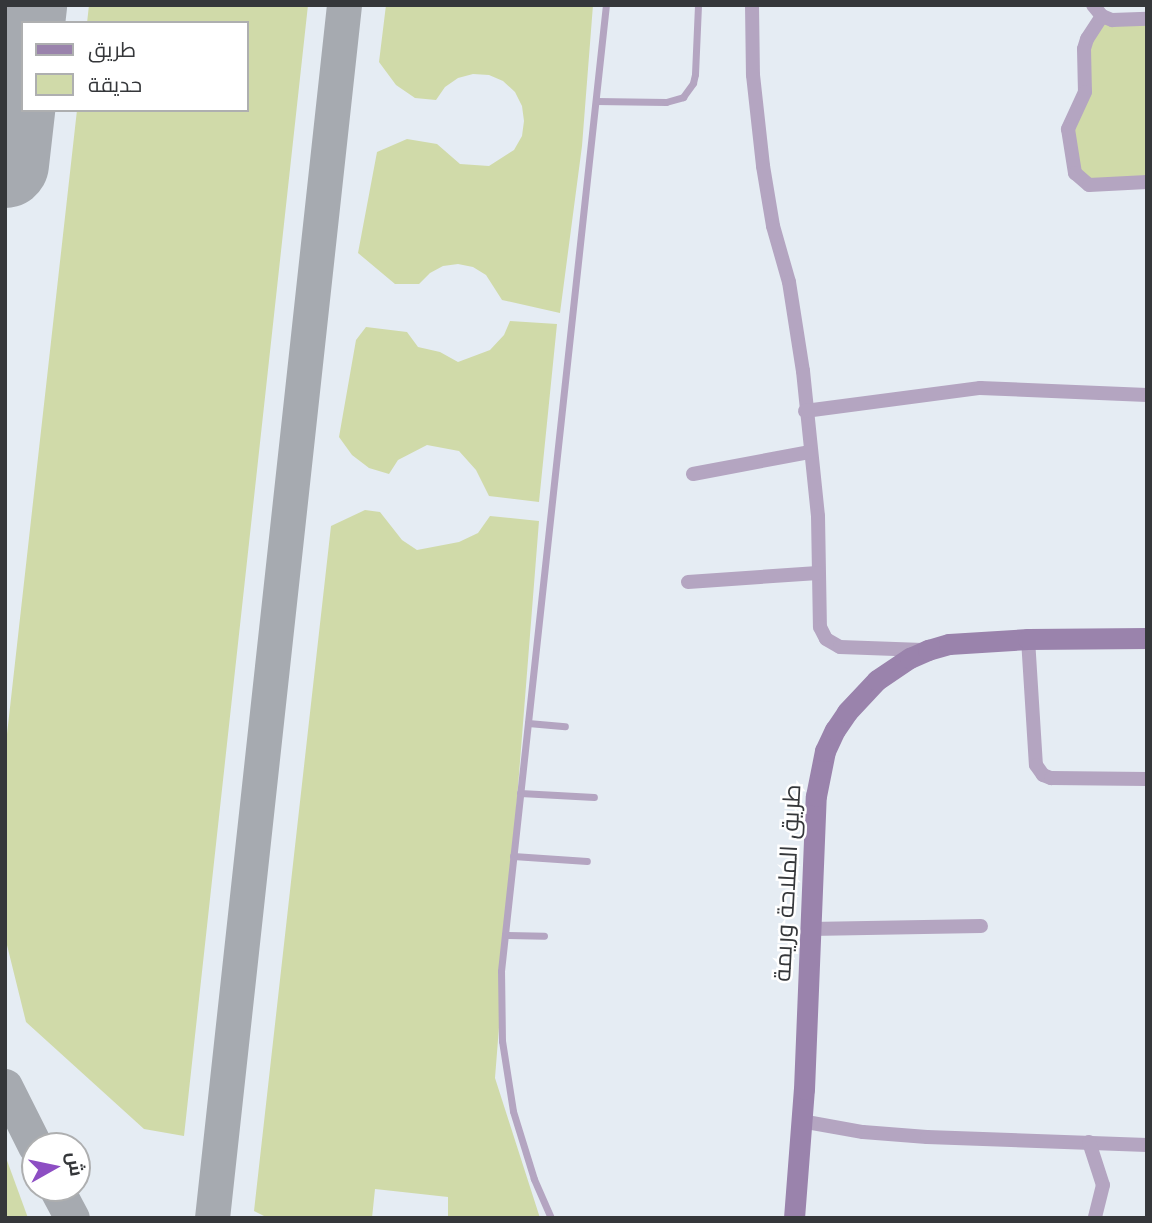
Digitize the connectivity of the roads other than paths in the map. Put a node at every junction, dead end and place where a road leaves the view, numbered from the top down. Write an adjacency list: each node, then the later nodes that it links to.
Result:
1 (606, 5): 6 (lane)
2 (698, 5): 6 (lane)
3 (752, 5): 9 (street)
4 (1098, 11): 5 (street); 7 (street)
5 (1147, 19)
6 (596, 102): 17 (lane)
7 (1147, 182)
8 (1147, 396): 9 (street)
9 (805, 411): 10 (street)
10 (809, 452): 11 (street); 12 (street)
11 (693, 474)
12 (818, 573): 13 (street); 16 (street)
13 (688, 582)
14 (1147, 638): 15 (street, طريق الملاحة وريمة)
15 (1028, 639): 16 (street, طريق الملاحة وريمة); 19 (street)
16 (928, 650): 25 (street, طريق الملاحة وريمة)
17 (528, 723): 18 (lane); 20 (lane)
18 (565, 726)
19 (1147, 779)
20 (520, 793): 21 (lane); 22 (lane)
21 (594, 797)
22 (513, 856): 23 (lane); 26 (lane)
23 (587, 861)
24 (981, 926): 25 (street)
25 (810, 929): 28 (street, طريق الملاحة وريمة)
26 (505, 935): 27 (lane); 31 (lane)
27 (544, 936)
28 (801, 1121): 29 (street); 32 (street, طريق الملاحة وريمة)
29 (1088, 1142): 30 (street); 33 (street)
30 (1147, 1145)
31 (551, 1218)
32 (794, 1218)
33 (1095, 1218)

